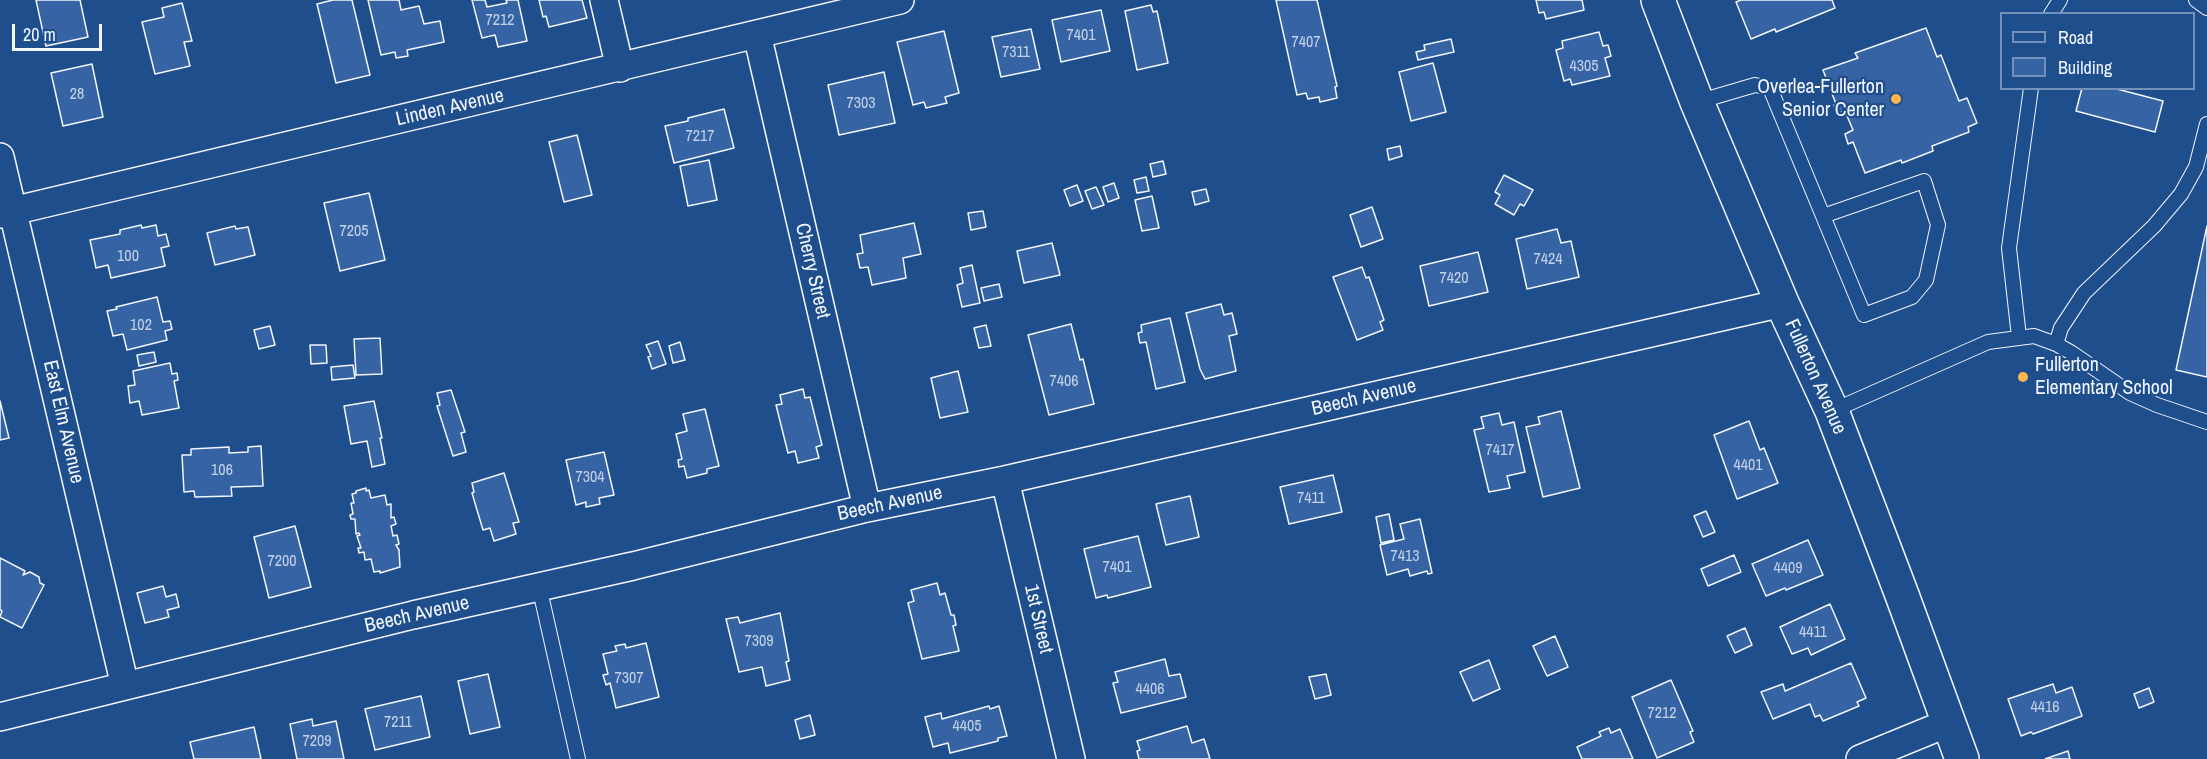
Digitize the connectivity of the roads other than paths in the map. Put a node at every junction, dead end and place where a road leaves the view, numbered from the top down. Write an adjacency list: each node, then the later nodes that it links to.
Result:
1 (604, 0): 7 (street)
2 (900, 0): 6 (street, Linden Avenue)
3 (1658, 0): 9 (street, Fullerton Avenue)
4 (2196, 0): 5 (lane)
5 (2207, 8)
6 (757, 34): 7 (street, Linden Avenue); 20 (street, Cherry Street)
7 (620, 68): 12 (street, Linden Avenue)
8 (2031, 90): 15 (lane)
9 (1697, 102): 13 (lane); 14 (street, Fullerton Avenue)
10 (2207, 124): 16 (lane)
11 (0, 157): 12 (street, East Elm Avenue)
12 (6, 212): 22 (street, East Elm Avenue)
13 (1823, 216): 13 (lane)
14 (1782, 303): 17 (street, Fullerton Avenue); 19 (street, Beech Avenue)
15 (2019, 338): 16 (lane); 17 (lane)
16 (2056, 344): 18 (lane)
17 (1832, 411): 24 (street, Fullerton Avenue)
18 (2207, 422)
19 (1005, 480): 20 (street, Beech Avenue); 26 (street, 1st Street)
20 (867, 508): 21 (street, Beech Avenue)
21 (539, 586): 22 (street, Beech Avenue); 25 (lane)
22 (125, 686): 23 (street, Beech Avenue)
23 (0, 717)
24 (1948, 723): 27 (street); 28 (street, Fullerton Avenue)
25 (578, 759)
26 (1071, 759)
27 (1860, 759)
28 (1962, 759)

